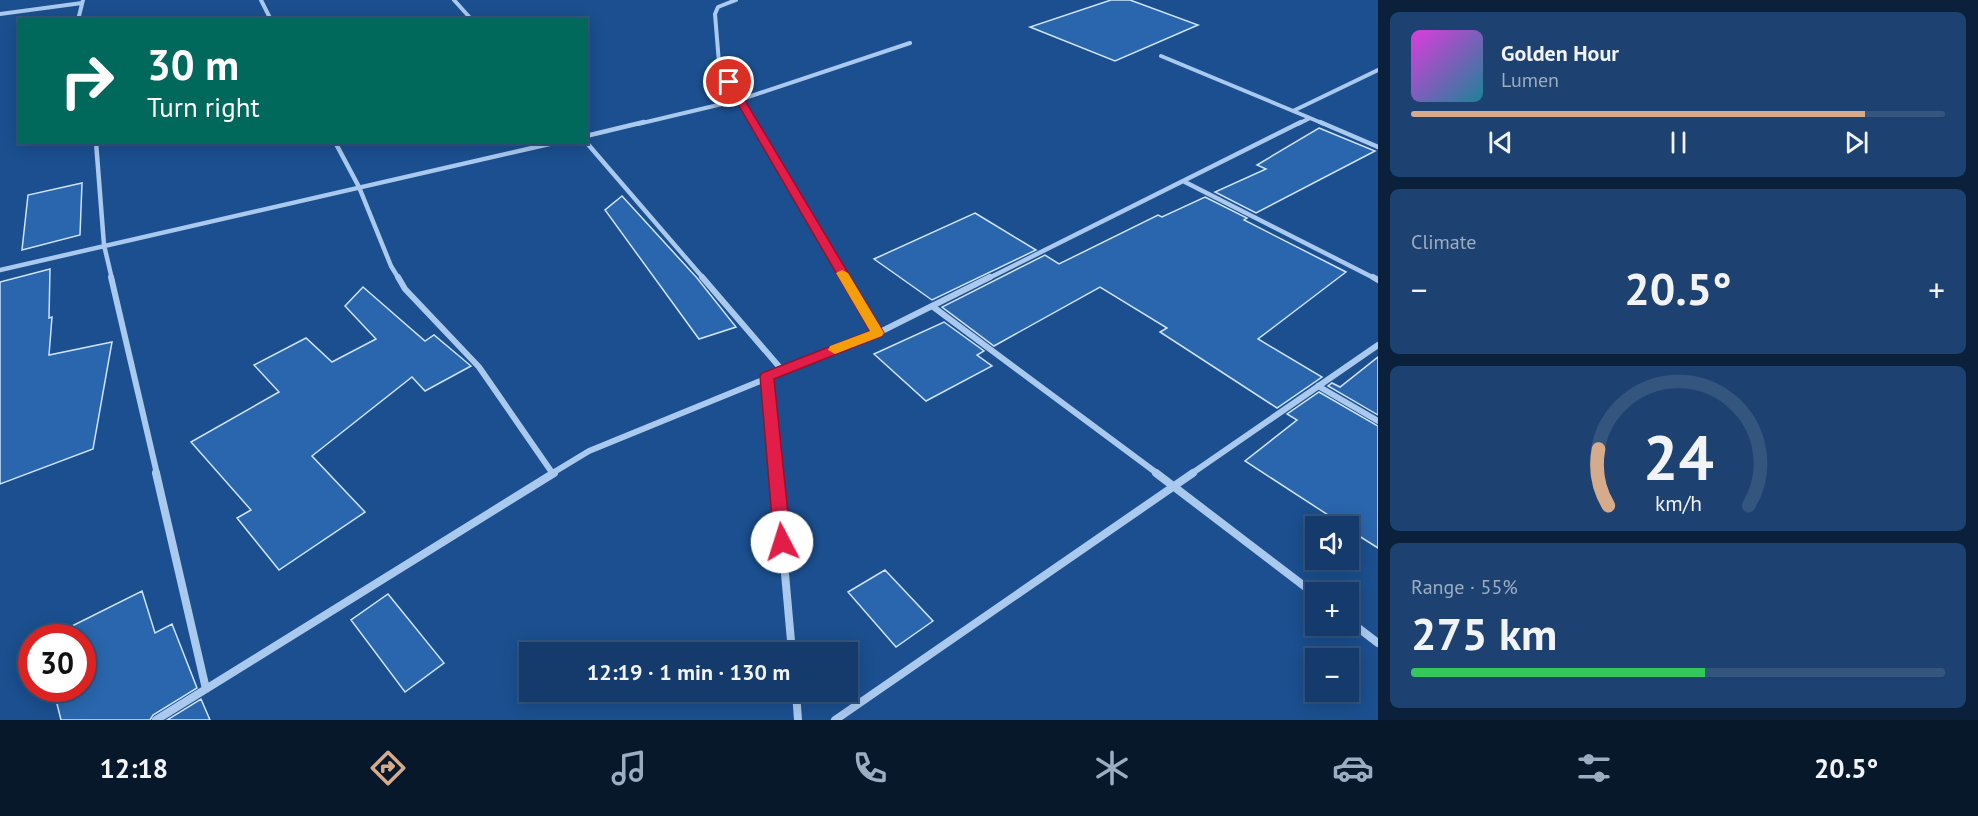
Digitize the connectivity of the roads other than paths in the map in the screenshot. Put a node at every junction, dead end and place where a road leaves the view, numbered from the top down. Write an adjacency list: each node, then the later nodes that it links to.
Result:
1 (261, 0): 7 (street)
2 (454, 0): 8 (street)
3 (736, 0): 12 (street)
4 (82, 1): 5 (street); 6 (street)
5 (0, 14)
6 (78, 18)
7 (271, 18)
8 (470, 18)
9 (910, 43): 12 (street)
10 (1161, 56): 13 (street)
11 (1378, 70): 13 (street)
12 (739, 100): 15 (street); 27 (street)
13 (1293, 111): 14 (street)
14 (1310, 118): 20 (street); 21 (street)
15 (588, 136)
16 (96, 144): 23 (street)
17 (336, 144): 22 (street)
18 (549, 144): 22 (street)
19 (588, 144): 29 (street)
20 (1378, 147)
21 (1185, 182): 25 (street); 26 (street)
22 (359, 187): 23 (street); 33 (street)
23 (104, 245): 24 (street); 39 (street)
24 (0, 270)
25 (1378, 280)
26 (932, 306): 27 (street); 34 (street)
27 (878, 333): 29 (street)
28 (1378, 345): 31 (street)
29 (782, 370): 30 (street)
30 (767, 376): 33 (street); 37 (street)
31 (1318, 386): 32 (street); 34 (street)
32 (1378, 421)
33 (553, 474): 39 (street)
34 (1174, 486): 35 (street); 43 (street)
35 (1305, 587)
36 (1359, 628): 38 (street)
37 (791, 642)
38 (1378, 643)
39 (206, 689): 41 (street)
40 (796, 702): 42 (street)
41 (156, 720)
42 (798, 720)
43 (835, 720)

